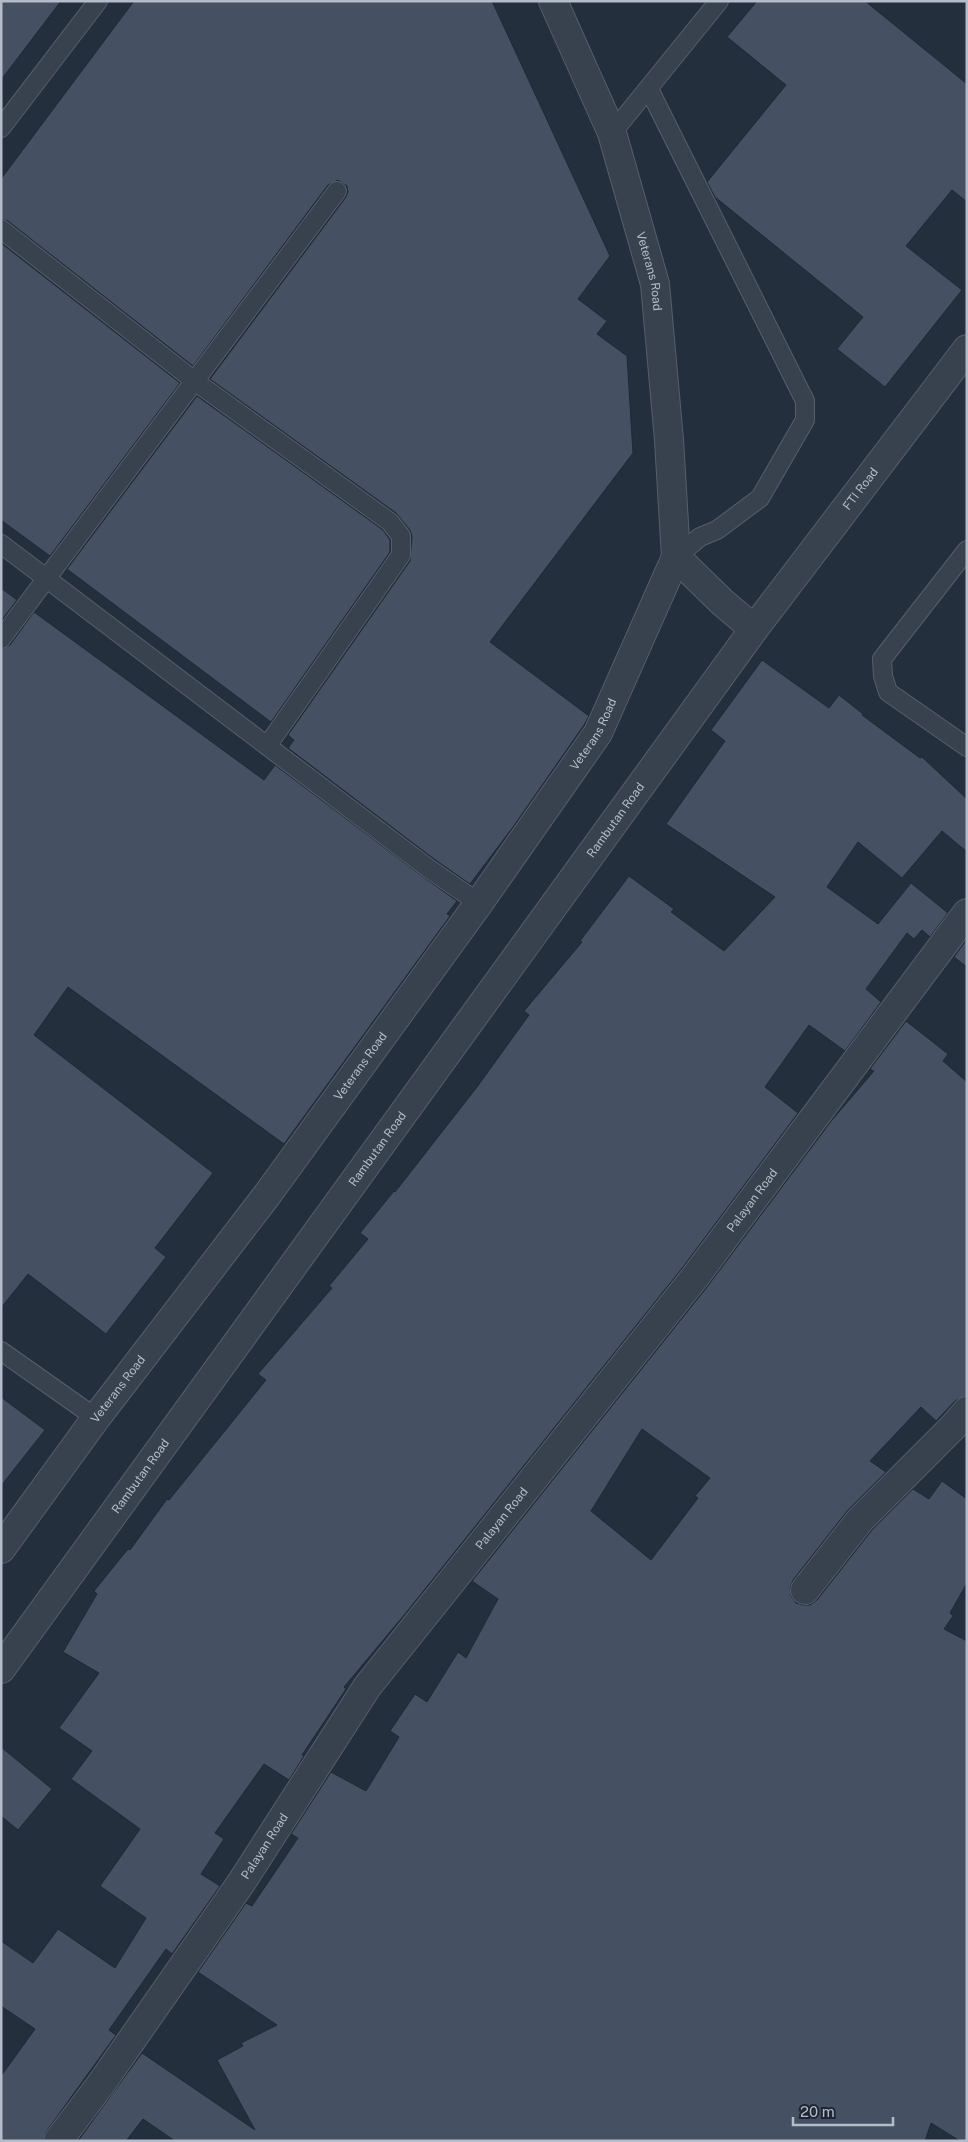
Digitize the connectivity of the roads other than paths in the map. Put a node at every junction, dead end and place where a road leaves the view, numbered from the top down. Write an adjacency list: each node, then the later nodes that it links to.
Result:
1 (98, 1): 5 (lane)
2 (553, 1): 6 (street, Veterans Road)
3 (719, 1): 4 (lane)
4 (649, 89): 6 (lane); 13 (lane)
5 (1, 128)
6 (612, 133): 13 (street, Veterans Road)
7 (337, 191): 10 (lane)
8 (1, 229): 10 (lane)
9 (967, 349): 15 (street, FTI Road)
10 (196, 382): 14 (lane); 17 (lane)
11 (1, 544): 14 (lane)
12 (967, 550): 18 (lane)
13 (676, 557): 15 (street); 19 (street, Veterans Road)
14 (48, 580): 16 (lane); 17 (lane)
15 (754, 629): 26 (street, Rambutan Road)
16 (1, 639)
17 (267, 746): 19 (lane)
18 (967, 747)
19 (479, 903): 23 (street, Veterans Road)
20 (967, 913): 27 (street, Palayan Road)
21 (1, 1351): 23 (lane)
22 (967, 1411): 25 (street)
23 (96, 1418): 24 (street, Veterans Road)
24 (1, 1549)
25 (806, 1590)
26 (1, 1669)
27 (58, 2141)

